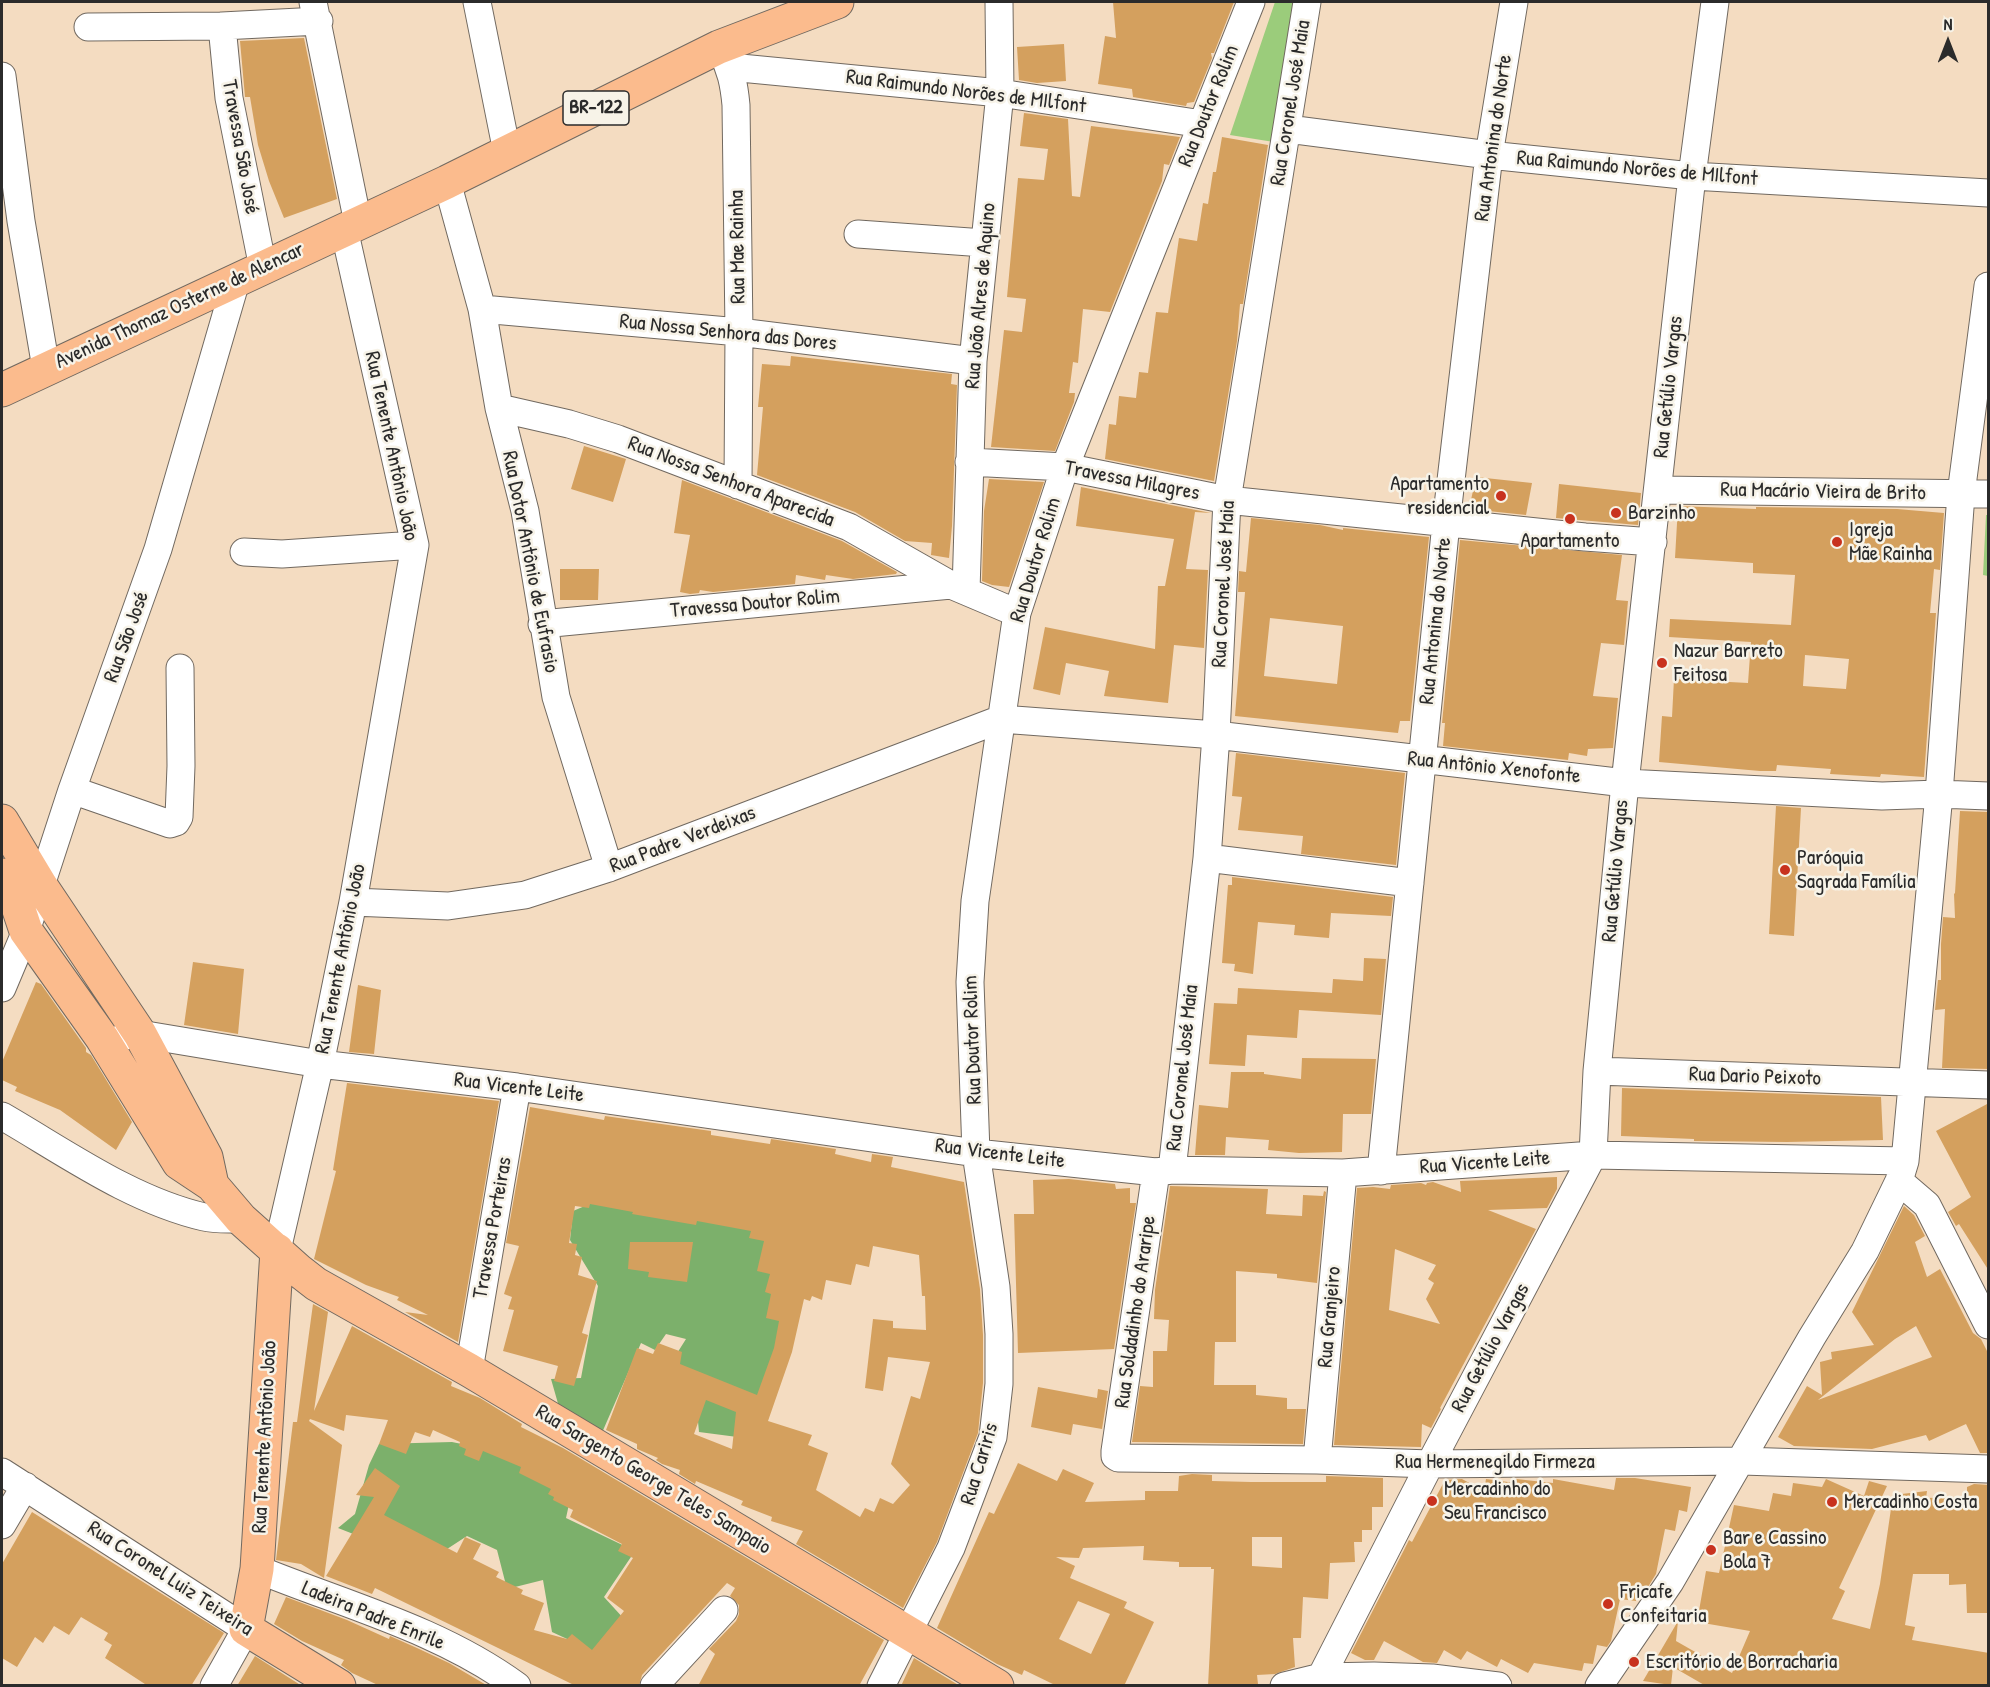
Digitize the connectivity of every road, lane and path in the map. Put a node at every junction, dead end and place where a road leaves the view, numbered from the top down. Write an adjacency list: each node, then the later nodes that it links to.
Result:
1 (477, 2): 16 (street)
2 (837, 2): 11 (main road, BR-122)
3 (999, 2): 13 (street, Rua João Alres de Aquino)
4 (1251, 2): 14 (street, Rua Doutor Rolim)
5 (1307, 2): 15 (street, Rua Coronel José Maia)
6 (1514, 2): 17 (street, Rua Antonina do Norte)
7 (1715, 2): 18 (street, Rua Getúlio Vargas)
8 (316, 11): 9 (street); 22 (street, Rua Tenente Antônio João)
9 (222, 26): 10 (street); 25 (street, Travessa São José)
10 (88, 27)
11 (725, 57): 13 (street, Rua Raimundo Norões de MIlfont); 16 (main road, BR-122); 28 (street, Rua Mae Rainha)
12 (2, 76): 21 (street)
13 (1000, 93): 14 (street, Rua Raimundo Norões de MIlfont); 24 (street, Rua João Alres de Aquino)
14 (1202, 124): 34 (street, Rua Doutor Rolim)
15 (1288, 129): 17 (street, Rua Raimundo Norões de MIlfont); 39 (street, Rua Coronel José Maia)
16 (507, 152): 19 (main road, BR-122)
17 (1489, 155): 18 (street, Rua Raimundo Norões de MIlfont); 40 (street, Rua Antonina do Norte)
18 (1692, 176): 20 (street, Rua Raimundo Norões de MIlfont); 36 (street, Rua Getúlio Vargas)
19 (447, 182): 22 (main road, BR-122); 27 (street, Rua Dotor Antônio de Eufrasio)
20 (1989, 193)
21 (11, 221): 30 (street)
22 (351, 226): 25 (main road, Avenida Thomaz Osterne de Alencar / BR-122); 42 (street, Rua Tenente Antônio João)
23 (858, 234): 24 (street)
24 (984, 243): 29 (street, Rua João Alres de Aquino)
25 (250, 275): 30 (main road, Avenida Thomaz Osterne de Alencar / BR-122); 52 (street, Rua São José)
26 (1989, 286): 37 (street)
27 (482, 309): 28 (street, Rua Nossa Senhora das Dores); 32 (street, Rua Dotor Antônio de Eufrasio)
28 (739, 332): 29 (street, Rua Nossa Senhora das Dores); 35 (street, Rua Mae Rainha)
29 (973, 361): 33 (street, Rua João Alres de Aquino)
30 (46, 368): 31 (main road, Avenida Thomaz Osterne de Alencar / BR-122)
31 (2, 390)
32 (499, 408): 35 (street, Rua Nossa Senhora Aparecida); 46 (street, Rua Dotor Antônio de Eufrasio)
33 (969, 462): 34 (street, Travessa Milagres); 44 (street, Rua João Alres de Aquino)
34 (1065, 467): 39 (street, Travessa Milagres); 45 (street, Rua Doutor Rolim)
35 (738, 485): 44 (street, Rua Nossa Senhora Aparecida)
36 (1658, 490): 37 (street, Rua Macário Vieira de Brito); 41 (street, Rua Getúlio Vargas)
37 (1961, 494): 38 (street, Rua Macário Vieira de Brito); 53 (street)
38 (1989, 494)
39 (1227, 500): 40 (street, Travessa Milagres); 49 (street, Rua Coronel José Maia)
40 (1446, 523): 41 (street, Travessa Milagres); 50 (street, Rua Antonina do Norte)
41 (1653, 542): 51 (street, Rua Getúlio Vargas)
42 (415, 545): 43 (street); 61 (street, Rua Tenente Antônio João)
43 (244, 552)
44 (959, 588): 45 (street, Rua Nossa Senhora Aparecida); 46 (street, Travessa Doutor Rolim)
45 (1017, 613): 48 (street, Rua Doutor Rolim)
46 (543, 624): 57 (street, Rua Dotor Antônio de Eufrasio)
47 (180, 668): 52 (street)
48 (1001, 719): 49 (street, Rua Antônio Xenofonte); 57 (street, Rua Padre Verdeixas); 72 (street, Rua Doutor Rolim)
49 (1216, 735): 50 (street, Rua Antônio Xenofonte); 56 (street, Rua Coronel José Maia)
50 (1421, 760): 51 (street, Rua Antônio Xenofonte); 59 (street, Rua Antonina do Norte)
51 (1624, 783): 53 (street, Rua Antônio Xenofonte); 67 (street, Rua Getúlio Vargas)
52 (72, 790): 60 (street, Rua São José)
53 (1939, 794): 54 (street, Rua Antônio Xenofonte); 68 (street)
54 (1989, 796)
55 (2, 821): 60 (main road)
56 (1207, 858): 59 (street); 74 (street, Rua Coronel José Maia)
57 (609, 868): 61 (street, Rua Padre Verdeixas)
58 (2, 875): 62 (main road)
59 (1410, 883): 75 (street, Rua Antonina do Norte)
60 (41, 886): 62 (street, Rua São José); 64 (main road)
61 (353, 902): 66 (street, Rua Tenente Antônio João)
62 (26, 931): 63 (street, Rua São José); 65 (main road)
63 (5, 971)
64 (140, 1034): 65 (street, Rua Vicente Leite); 66 (street, Rua Vicente Leite); 78 (main road)
65 (102, 1038): 78 (main road)
66 (320, 1064): 70 (street, Rua Vicente Leite); 80 (street, Rua Tenente Antônio João)
67 (1597, 1071): 68 (street, Rua Dario Peixoto); 73 (street, Rua Getúlio Vargas)
68 (1913, 1084): 69 (street, Rua Dario Peixoto); 76 (street)
69 (1989, 1085)
70 (517, 1087): 72 (street, Rua Vicente Leite); 82 (street, Travessa Porteiras)
71 (2, 1116): 79 (street)
72 (976, 1152): 74 (street, Rua Vicente Leite); 94 (street, Rua Cariris)
73 (1593, 1155): 75 (street, Rua Vicente Leite); 76 (street, Rua Vicente Leite); 86 (street, Rua Getúlio Vargas)
74 (1164, 1171): 77 (street, Rua Vicente Leite); 83 (street, Rua Soldadinho do Araripe)
75 (1381, 1171): 77 (street, Rua Vicente Leite)
76 (1902, 1171): 81 (street); 85 (street)
77 (1343, 1173): 84 (street, Rua Granjeiro)
78 (212, 1185): 79 (main road, Rua Sargento George Teles Sampaio)
79 (241, 1219): 80 (main road, Rua Sargento George Teles Sampaio)
80 (277, 1250): 82 (main road, Rua Sargento George Teles Sampaio); 91 (main road, Rua Tenente Antônio João)
81 (1989, 1325)
82 (470, 1370): 94 (main road, Rua Sargento George Teles Sampaio)
83 (1115, 1451): 84 (street, Rua Hermenegildo Firmeza)
84 (1317, 1460): 86 (street, Rua Hermenegildo Firmeza)
85 (1742, 1461): 86 (street, Rua Hermenegildo Firmeza); 87 (street, Rua Hermenegildo Firmeza); 105 (street)
86 (1430, 1464): 95 (street, Rua Getúlio Vargas)
87 (1989, 1469)
88 (2, 1472): 89 (street, Rua Coronel Luiz Teixeira)
89 (25, 1486): 90 (street); 93 (street, Rua Coronel Luiz Teixeira)
90 (2, 1525)
91 (257, 1569): 93 (main road, Rua Tenente Antônio João); 99 (street, Ladeira Padre Enrile)
92 (724, 1610): 100 (street)
93 (246, 1629): 97 (street, Rua Tenente Antônio João); 98 (main road, Rua Coronel Luiz Teixeira)
94 (907, 1633): 101 (street, Rua Cariris); 102 (main road, Rua Sargento George Teles Sampaio)
95 (1321, 1677): 96 (street); 103 (street)
96 (1432, 1682): 104 (street)
97 (214, 1686)
98 (339, 1686)
99 (516, 1686)
100 (654, 1686)
101 (880, 1686)
102 (997, 1686)
103 (1284, 1686)
104 (1498, 1686)
105 (1599, 1686)

